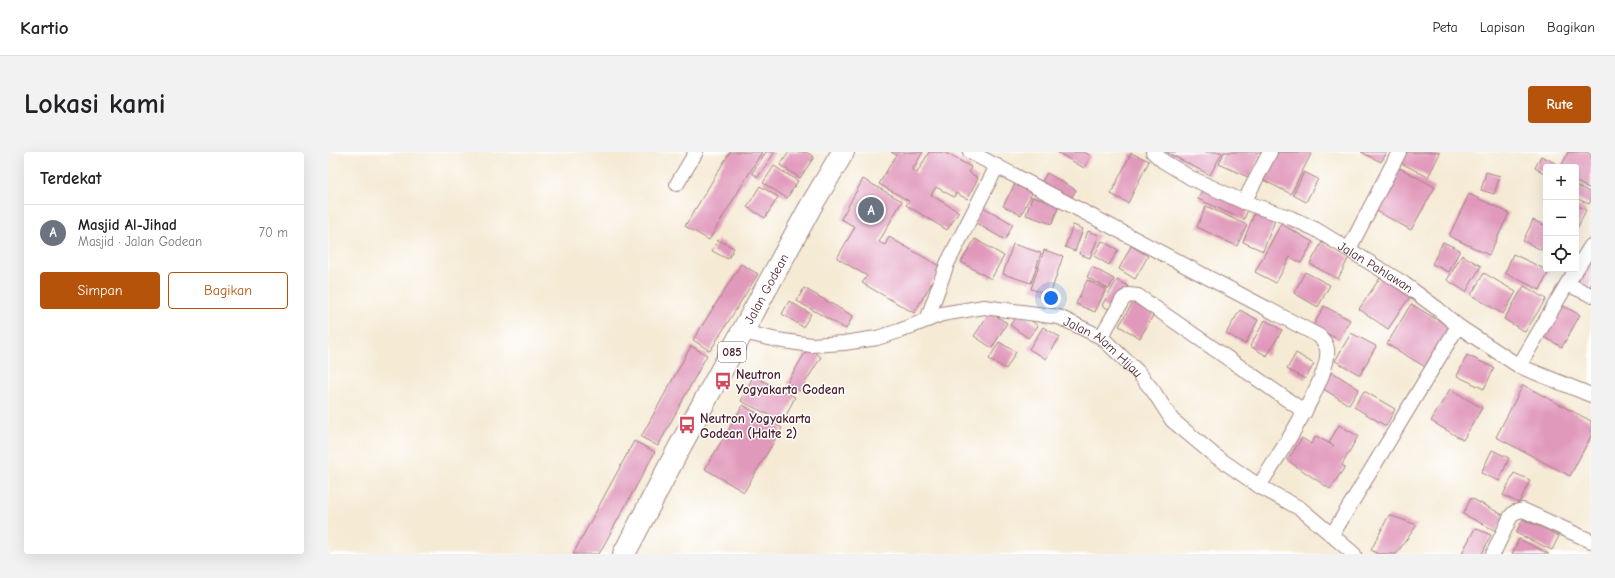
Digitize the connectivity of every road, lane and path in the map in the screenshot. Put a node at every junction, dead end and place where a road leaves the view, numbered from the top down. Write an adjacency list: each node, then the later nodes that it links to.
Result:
1 (696, 152): 8 (street)
2 (843, 152): 16 (main road, Jalan Godean / 085)
3 (971, 152): 7 (street)
4 (1153, 152): 9 (street, Jalan Pahlawan)
5 (1270, 152): 9 (street)
6 (1399, 152): 11 (street)
7 (997, 166): 14 (street); 20 (street)
8 (677, 184)
9 (1244, 202): 11 (street, Jalan Pahlawan)
10 (1591, 246): 12 (street)
11 (1349, 249): 15 (street, Jalan Pahlawan)
12 (1567, 284): 13 (street); 18 (street)
13 (1591, 295)
14 (927, 320): 16 (street, Jalan Alam Hijau); 17 (street, Jalan Alam Hijau)
15 (1458, 326): 18 (street, Jalan Pahlawan); 22 (street)
16 (743, 332): 24 (main road, Jalan Godean / 085)
17 (1101, 337): 20 (street); 21 (street, Jalan Alam Hijau)
18 (1519, 366): 19 (street, Jalan Pahlawan)
19 (1591, 394)
20 (1305, 412): 21 (street)
21 (1260, 486): 22 (street, Jalan Alam Hijau)
22 (1332, 535): 25 (street, Jalan Alam Hijau)
23 (1591, 541): 26 (street)
24 (624, 554)
25 (1354, 554)
26 (1493, 554)

